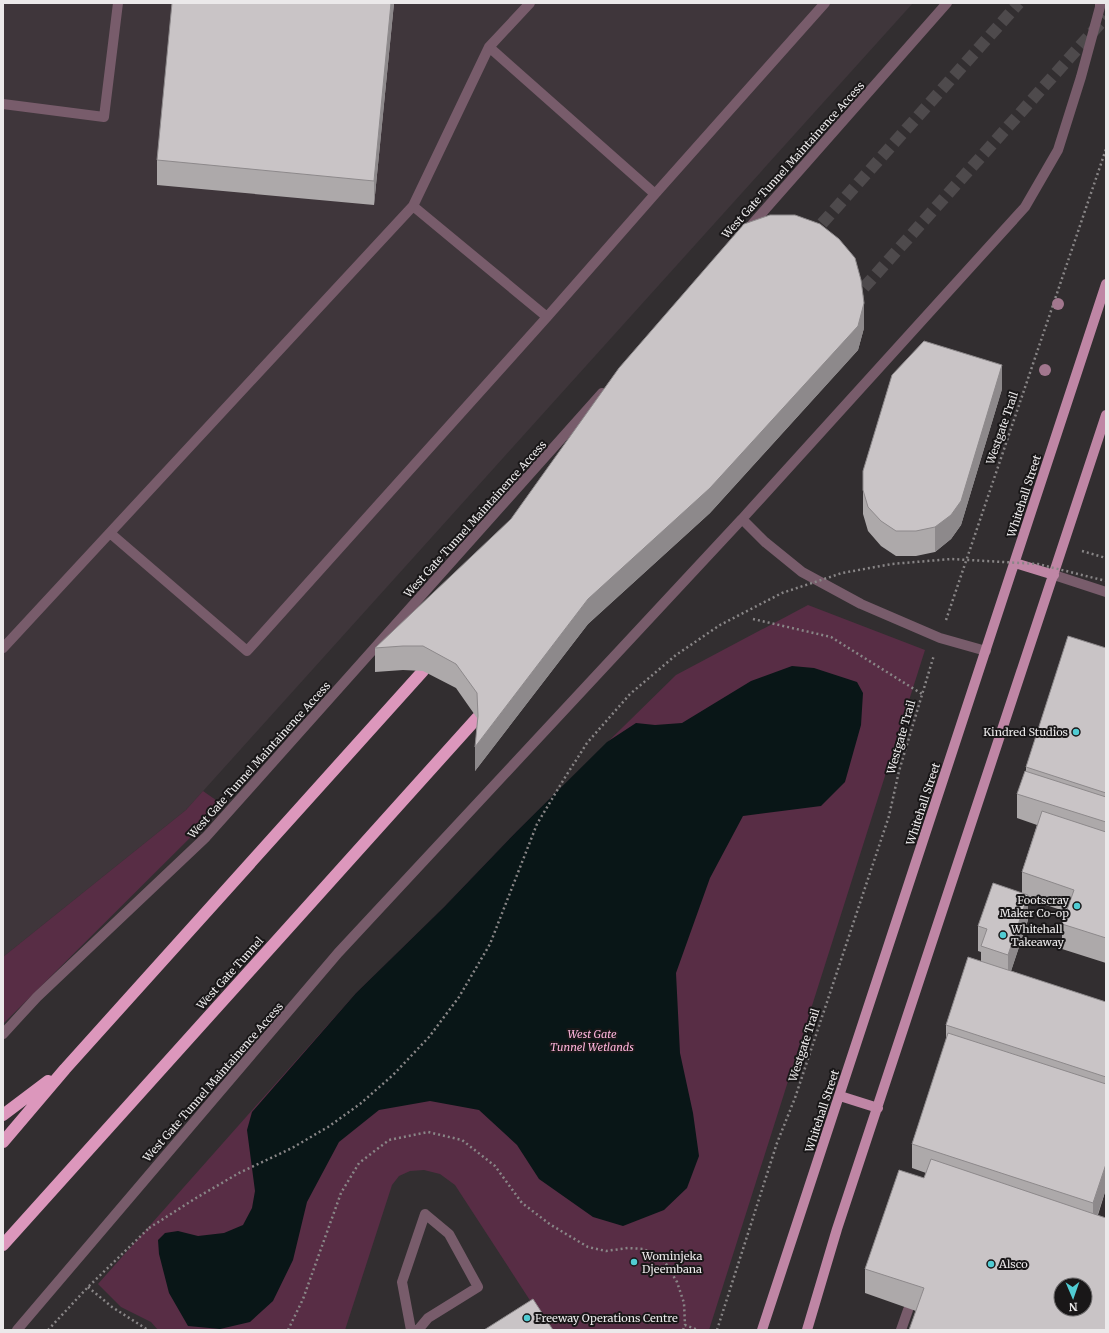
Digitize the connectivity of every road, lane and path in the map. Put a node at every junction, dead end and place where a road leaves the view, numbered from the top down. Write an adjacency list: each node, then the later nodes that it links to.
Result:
1 (118, 3): 7 (street)
2 (530, 3): 6 (street)
3 (825, 3): 9 (street)
4 (947, 3): 11 (street, West Gate Tunnel Maintainence Access)
5 (1100, 3): 16 (street, West Gate Tunnel Maintainence Access)
6 (489, 47): 9 (street); 10 (street)
7 (3, 104)
8 (1106, 149): 25 (path, Westgate Trail)
9 (655, 194): 13 (street)
10 (414, 206): 13 (street); 17 (street)
11 (741, 237)
12 (1106, 284): 20 (main road, Whitehall Street)
13 (547, 317): 17 (street)
14 (609, 385): 31 (street, West Gate Tunnel Maintainence Access)
15 (1106, 415): 18 (main road)
16 (742, 519): 25 (street); 41 (street, West Gate Tunnel Maintainence Access)
17 (110, 533): 26 (street)
18 (1064, 546): 19 (path); 21 (main road)
19 (1106, 558)
20 (1015, 563): 21 (main road); 27 (main road, Whitehall Street)
21 (1054, 575): 23 (street); 34 (main road)
22 (1106, 581): 38 (path, bridge)
23 (1106, 592)
24 (753, 619): 29 (path)
25 (940, 638): 27 (street); 29 (path, Westgate Trail)
26 (3, 648)
27 (986, 650): 33 (main road, Whitehall Street)
28 (423, 671): 32 (highway)
29 (922, 694): 49 (path, Westgate Trail)
30 (477, 718): 37 (highway, West Gate Tunnel)
31 (3, 1034)
32 (65, 1069): 35 (highway); 36 (highway)
33 (840, 1096): 34 (main road); 50 (main road, Whitehall Street)
34 (878, 1108): 51 (main road)
35 (3, 1115)
36 (3, 1142)
37 (3, 1245)
38 (88, 1286): 42 (path); 43 (path)
39 (908, 1310): 52 (street)
40 (685, 1325): 44 (path); 47 (path); 48 (path)
41 (17, 1330)
42 (48, 1330)
43 (148, 1330)
44 (288, 1330)
45 (411, 1330): 46 (street)
46 (418, 1330)
47 (683, 1330)
48 (698, 1330)
49 (717, 1330)
50 (762, 1330)
51 (807, 1330)
52 (901, 1330)

